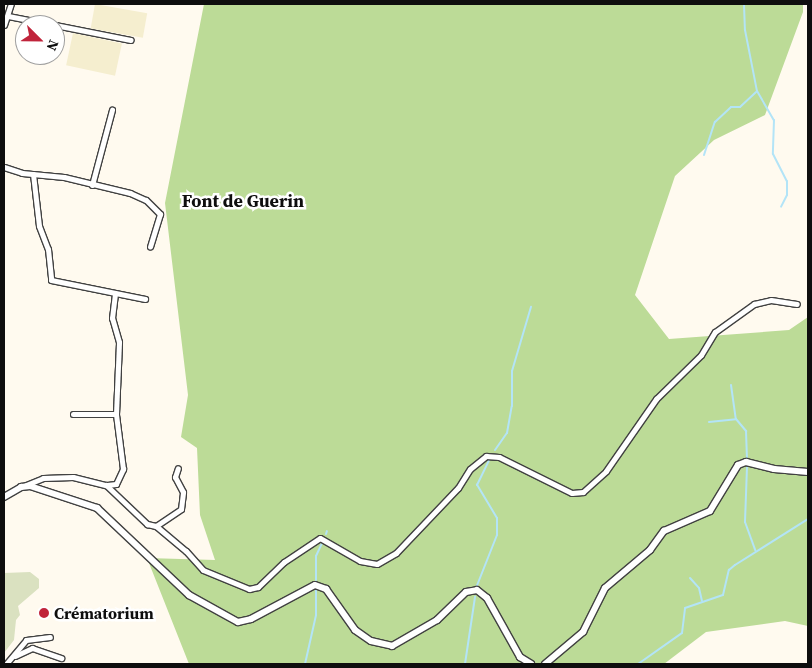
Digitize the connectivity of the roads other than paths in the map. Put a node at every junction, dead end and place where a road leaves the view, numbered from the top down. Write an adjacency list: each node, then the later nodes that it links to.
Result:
1 (11, 4): 2 (street)
2 (8, 16): 3 (street); 4 (street)
3 (15, 17)
4 (4, 25)
5 (65, 27): 6 (street)
6 (131, 40)
7 (112, 110): 10 (street)
8 (4, 167): 9 (street)
9 (33, 174): 10 (street); 12 (street)
10 (92, 185): 11 (street)
11 (150, 246)
12 (115, 293): 13 (street); 16 (street)
13 (145, 299)
14 (797, 304): 22 (street)
15 (73, 414): 16 (street)
16 (116, 414): 19 (street)
17 (178, 468): 22 (street)
18 (808, 472): 28 (street)
19 (106, 485): 20 (street); 22 (street)
20 (26, 486): 21 (street); 27 (street)
21 (4, 497)
22 (156, 526)
23 (50, 637): 24 (street)
24 (12, 658): 25 (street); 26 (street)
25 (61, 658)
26 (6, 664)
27 (531, 664)
28 (545, 664)

